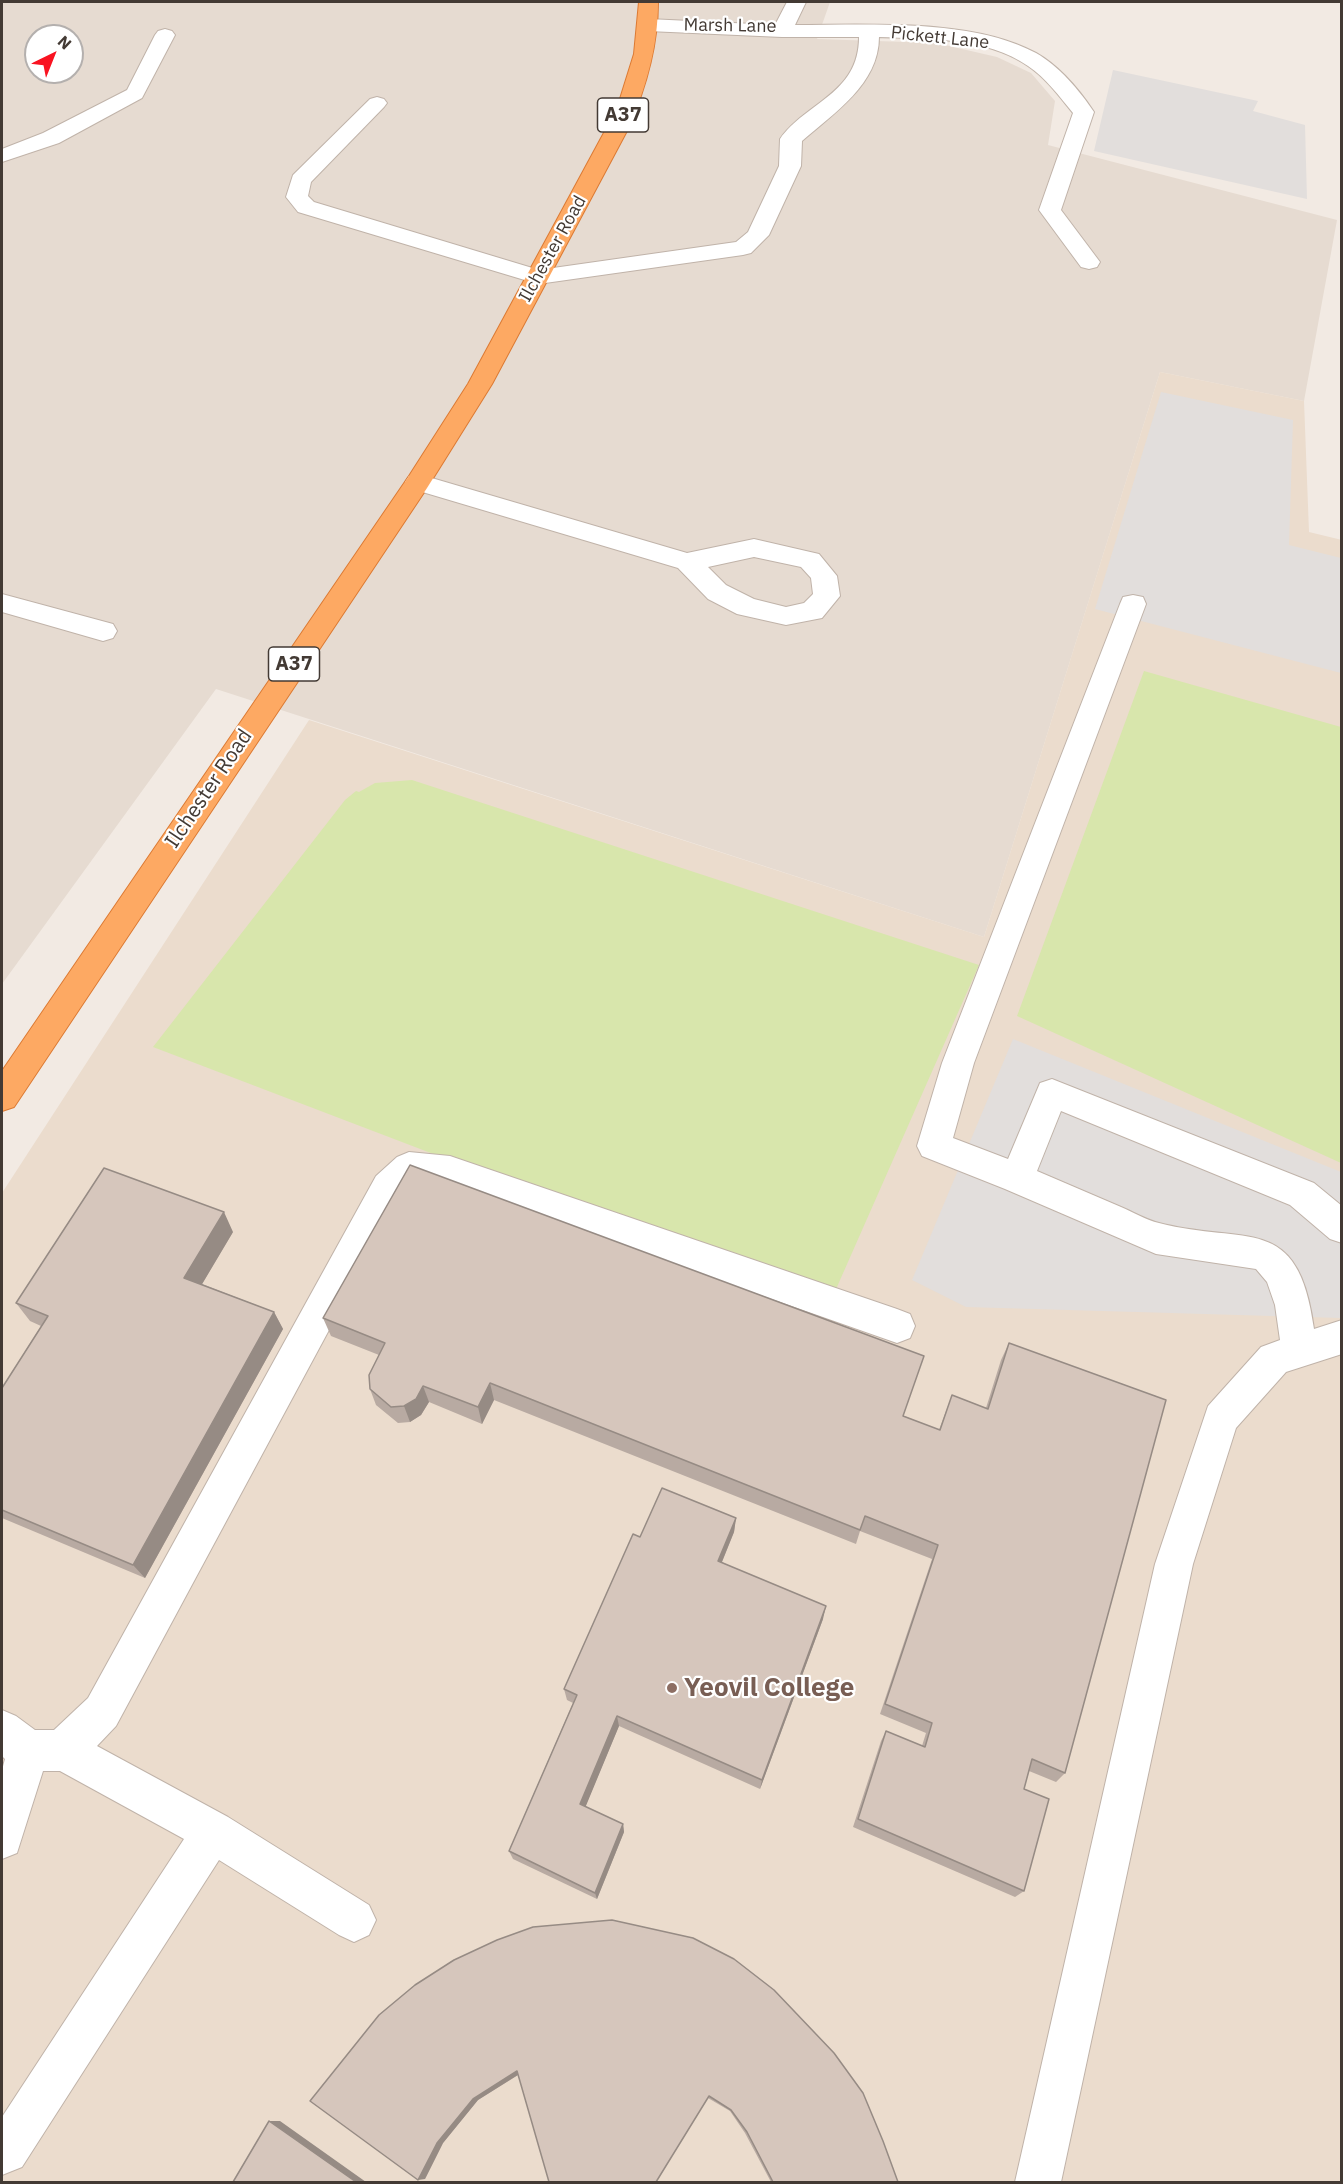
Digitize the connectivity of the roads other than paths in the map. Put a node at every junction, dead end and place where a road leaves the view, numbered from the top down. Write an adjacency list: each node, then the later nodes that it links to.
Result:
1 (648, 2): 3 (highway, Ilchester Road / A37)
2 (796, 2): 4 (street, Marsh Lane)
3 (648, 24): 4 (street, Marsh Lane); 10 (highway, Ilchester Road / A37)
4 (782, 31): 5 (street, Pickett Lane)
5 (869, 32): 9 (street, Pickett Lane); 10 (street)
6 (165, 35): 8 (street)
7 (377, 103): 10 (street)
8 (2, 156)
9 (1089, 262)
10 (538, 278): 11 (highway, Ilchester Road / A37)
11 (418, 482): 12 (street); 16 (highway, Ilchester Road / A37)
12 (687, 562)
13 (2, 603): 15 (street)
14 (1133, 604): 17 (street)
15 (103, 631)
16 (2, 1097)
17 (1017, 1178): 18 (street); 21 (street)
18 (1341, 1228)
19 (897, 1326): 22 (street)
20 (1341, 1337): 21 (street)
21 (1299, 1351): 27 (street)
22 (31, 1744): 23 (street); 24 (street)
23 (213, 1832): 25 (street); 26 (street)
24 (2, 1838)
25 (354, 1920)
26 (2, 2152)
27 (1038, 2182)

